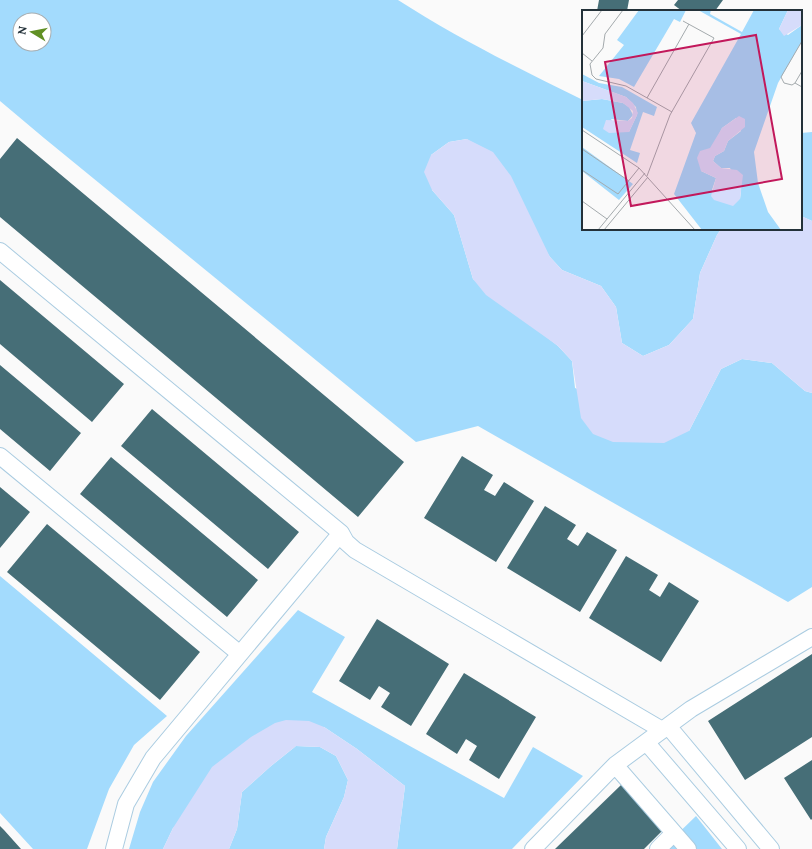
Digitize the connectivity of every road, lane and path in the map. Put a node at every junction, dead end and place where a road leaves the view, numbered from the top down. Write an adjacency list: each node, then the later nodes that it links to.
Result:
1 (0, 251): 3 (street)
2 (0, 456): 5 (street)
3 (341, 533): 5 (street); 6 (street)
4 (812, 637): 6 (street)
5 (240, 654): 10 (street)
6 (665, 728): 7 (street); 15 (street)
7 (646, 742): 8 (street); 14 (street)
8 (615, 765): 9 (street); 11 (street)
9 (674, 833): 12 (street); 13 (street)
10 (114, 849)
11 (533, 849)
12 (658, 849)
13 (688, 849)
14 (738, 849)
15 (771, 849)

